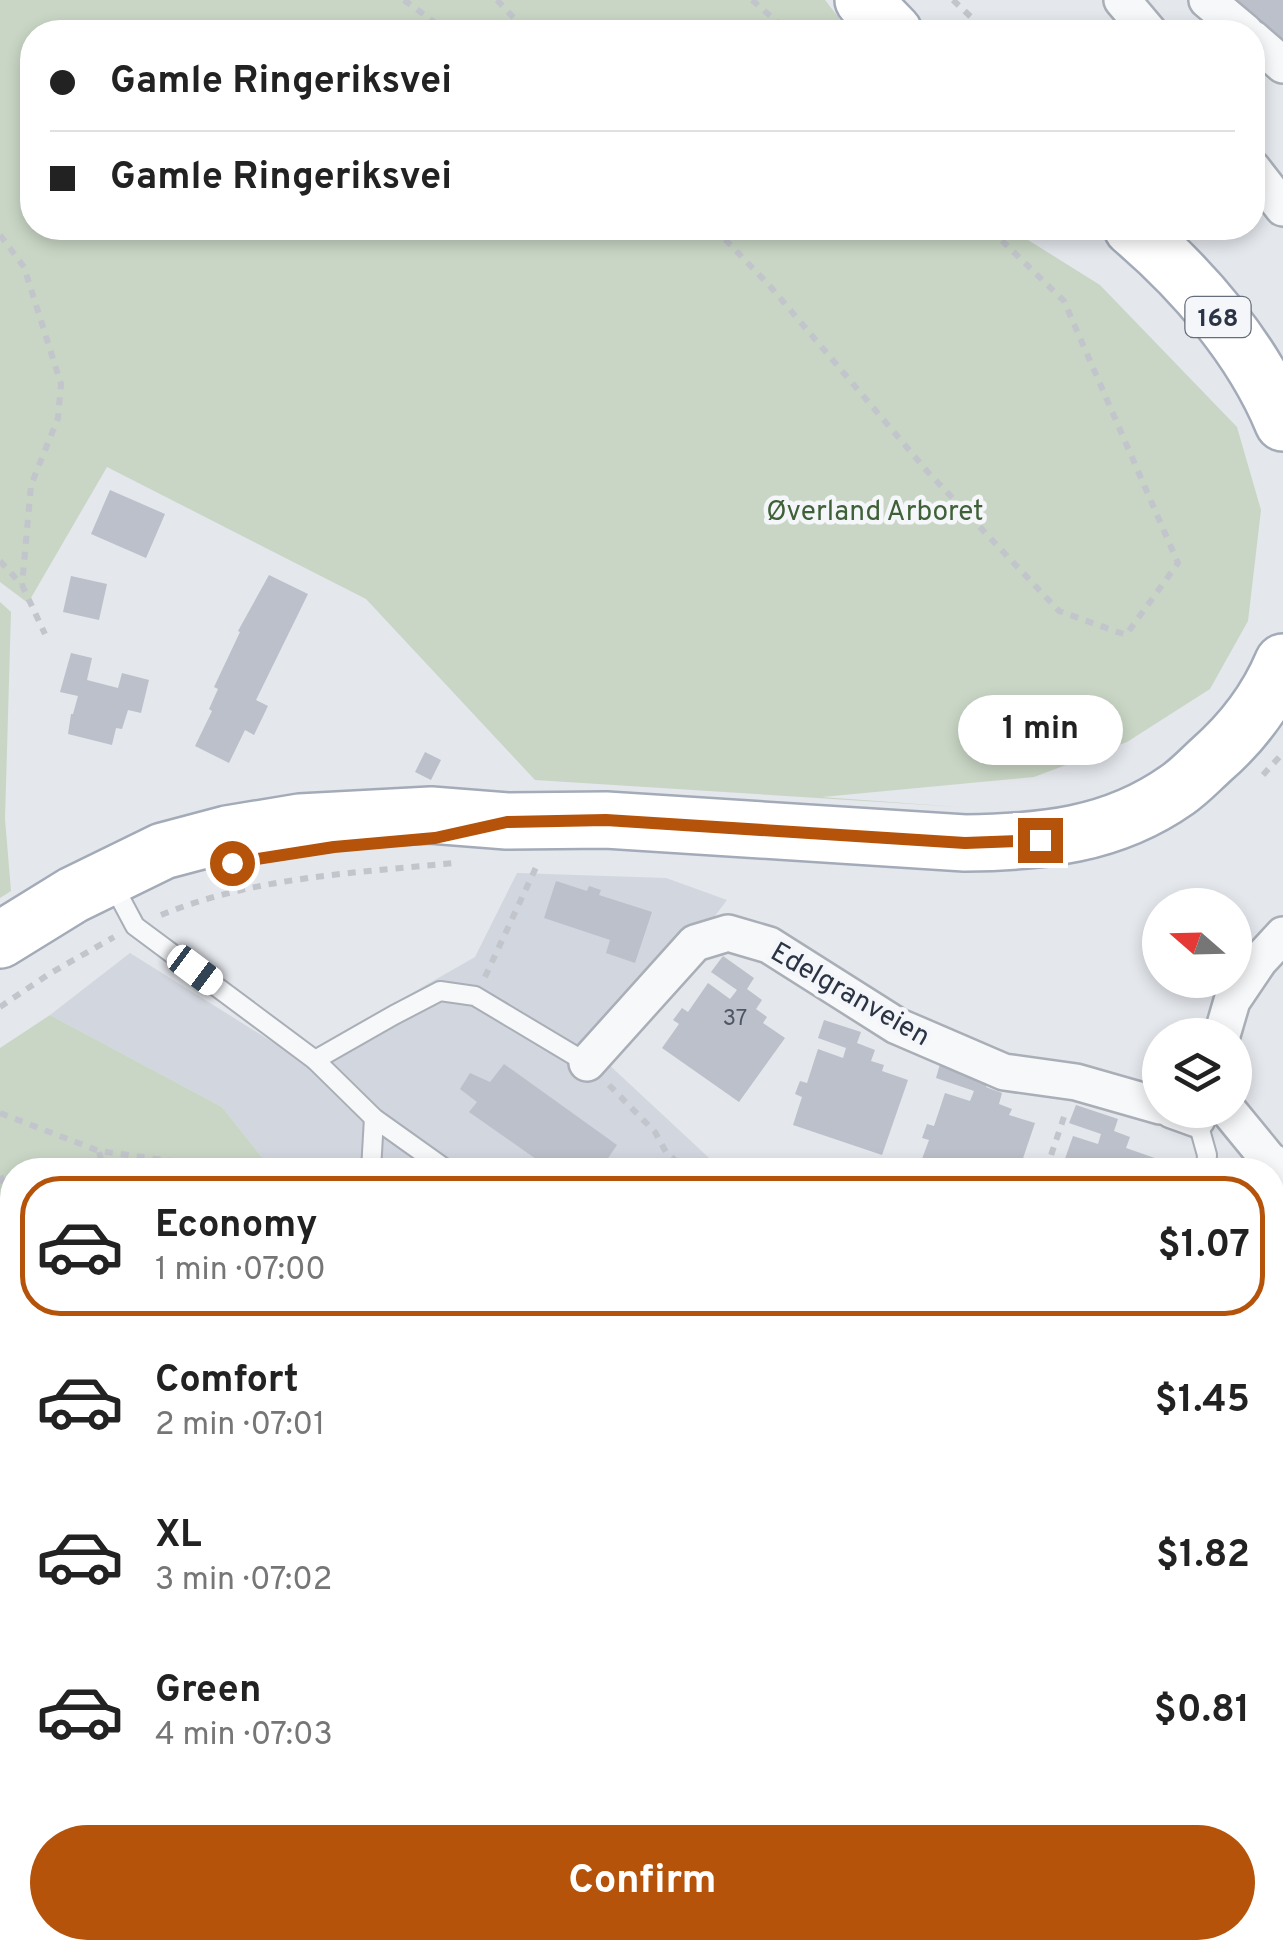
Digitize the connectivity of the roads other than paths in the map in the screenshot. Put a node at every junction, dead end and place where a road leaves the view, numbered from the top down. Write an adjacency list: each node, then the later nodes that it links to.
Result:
1 (1122, 0): 5 (street)
2 (1207, 0): 6 (street)
3 (889, 10): 4 (main road)
4 (927, 20)
5 (1139, 20)
6 (1231, 20)
7 (1265, 185): 8 (street)
8 (1283, 208)
9 (1144, 240): 10 (main road, 168)
10 (1283, 423)
11 (1283, 662): 12 (main road)
12 (121, 901): 14 (main road); 15 (main road); 17 (lane)
13 (1283, 934): 16 (street)
14 (0, 940)
15 (0, 971)
16 (1227, 1018)
17 (315, 1060): 18 (lane); 20 (lane)
18 (587, 1063): 19 (street, Edelgranveien)
19 (1142, 1101)
20 (374, 1118): 23 (lane); 24 (lane)
21 (1205, 1128): 25 (lane)
22 (1224, 1128): 26 (street)
23 (372, 1158)
24 (429, 1158)
25 (1207, 1158)
26 (1262, 1158)

